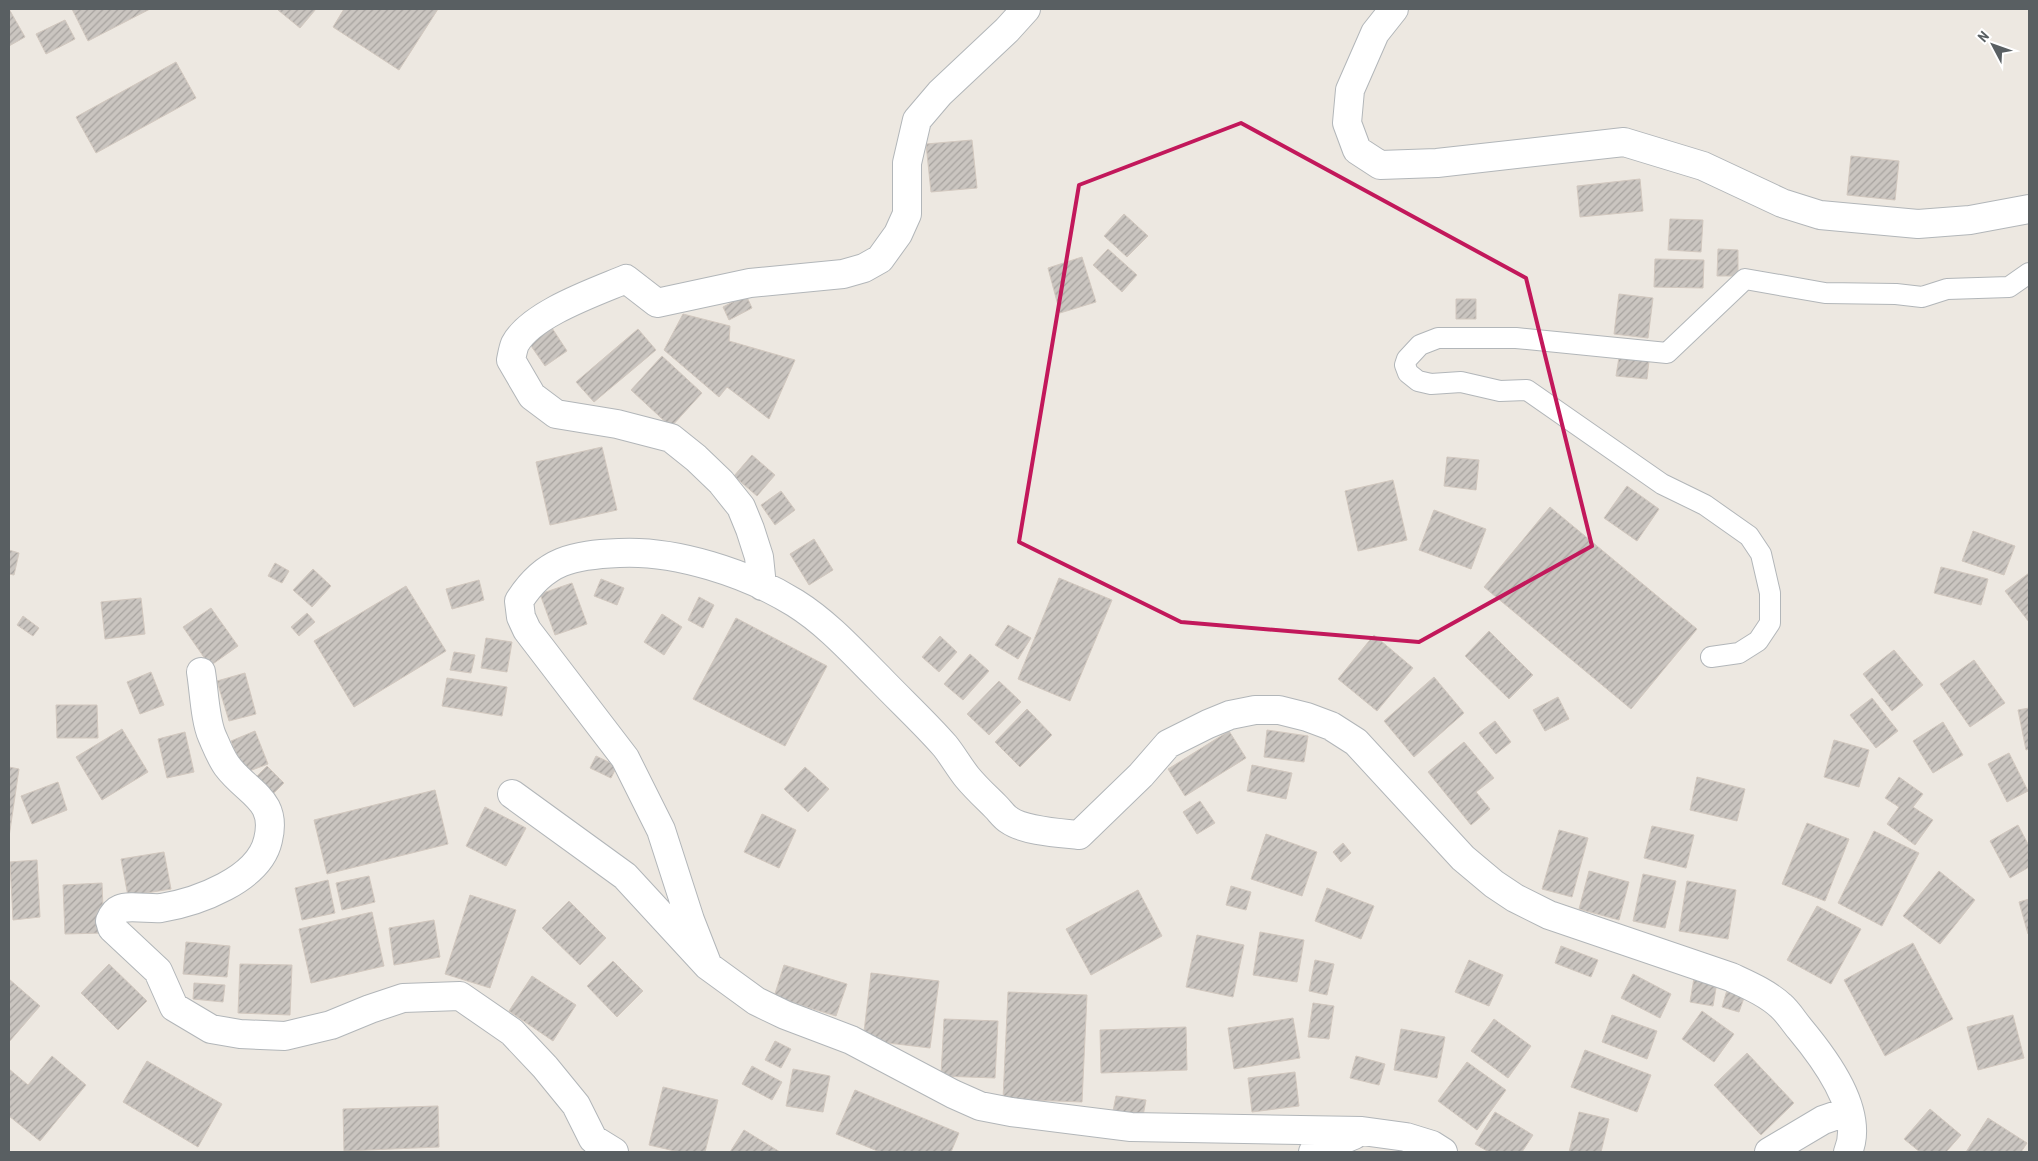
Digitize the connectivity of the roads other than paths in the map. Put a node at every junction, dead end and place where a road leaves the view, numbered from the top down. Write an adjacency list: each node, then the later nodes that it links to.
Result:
1 (1026, 9): 5 (street)
2 (1394, 9): 3 (street)
3 (2029, 209)
4 (2029, 273): 6 (lane)
5 (762, 586): 9 (street); 10 (street)
6 (1711, 657)
7 (201, 672): 12 (street)
8 (512, 794): 9 (street)
9 (708, 966): 11 (street)
10 (1848, 1111): 15 (street); 16 (street)
11 (1362, 1131): 13 (street); 14 (street)
12 (614, 1152)
13 (1313, 1152)
14 (1443, 1152)
15 (1769, 1152)
16 (1848, 1152)

